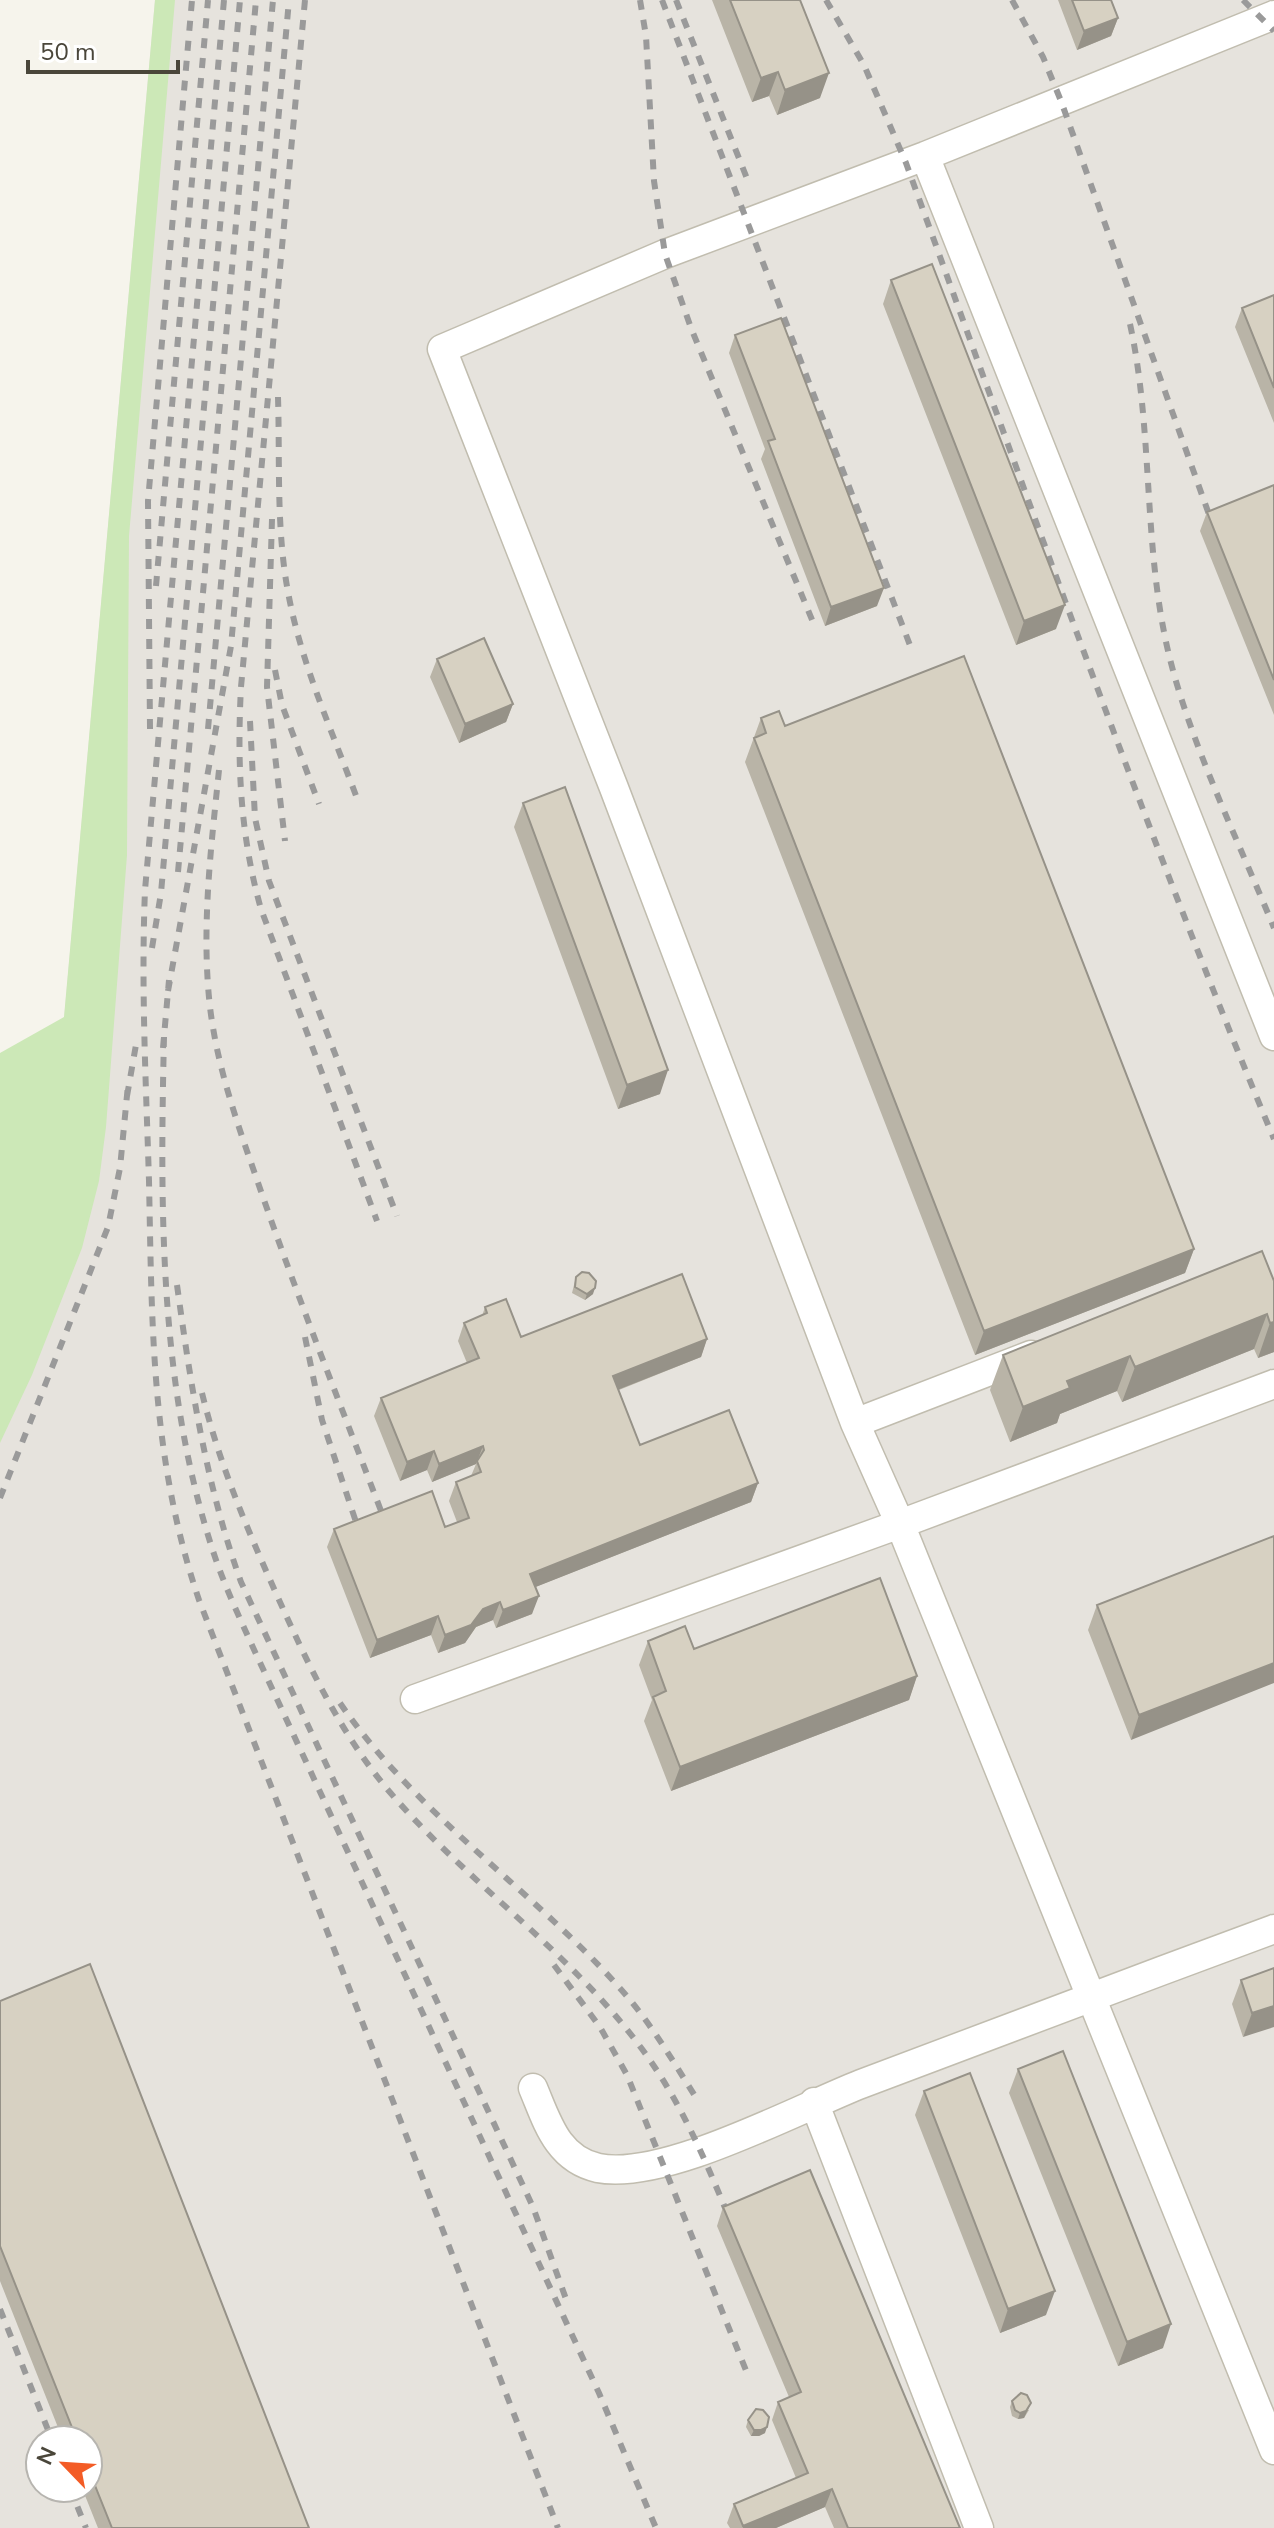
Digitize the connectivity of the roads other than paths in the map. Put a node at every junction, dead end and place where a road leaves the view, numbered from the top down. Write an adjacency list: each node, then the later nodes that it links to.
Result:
1 (1274, 15): 2 (lane)
2 (925, 156): 3 (lane); 6 (lane)
3 (1274, 1036)
4 (1058, 1345): 6 (lane)
5 (1274, 1384): 7 (lane)
6 (855, 1423): 7 (lane)
7 (900, 1524): 8 (lane); 10 (lane)
8 (415, 1699)
9 (1274, 1929): 10 (lane)
10 (1092, 1996): 12 (lane); 13 (lane)
11 (533, 2088): 12 (lane)
12 (814, 2102): 14 (lane)
13 (1274, 2450)
14 (979, 2528)

